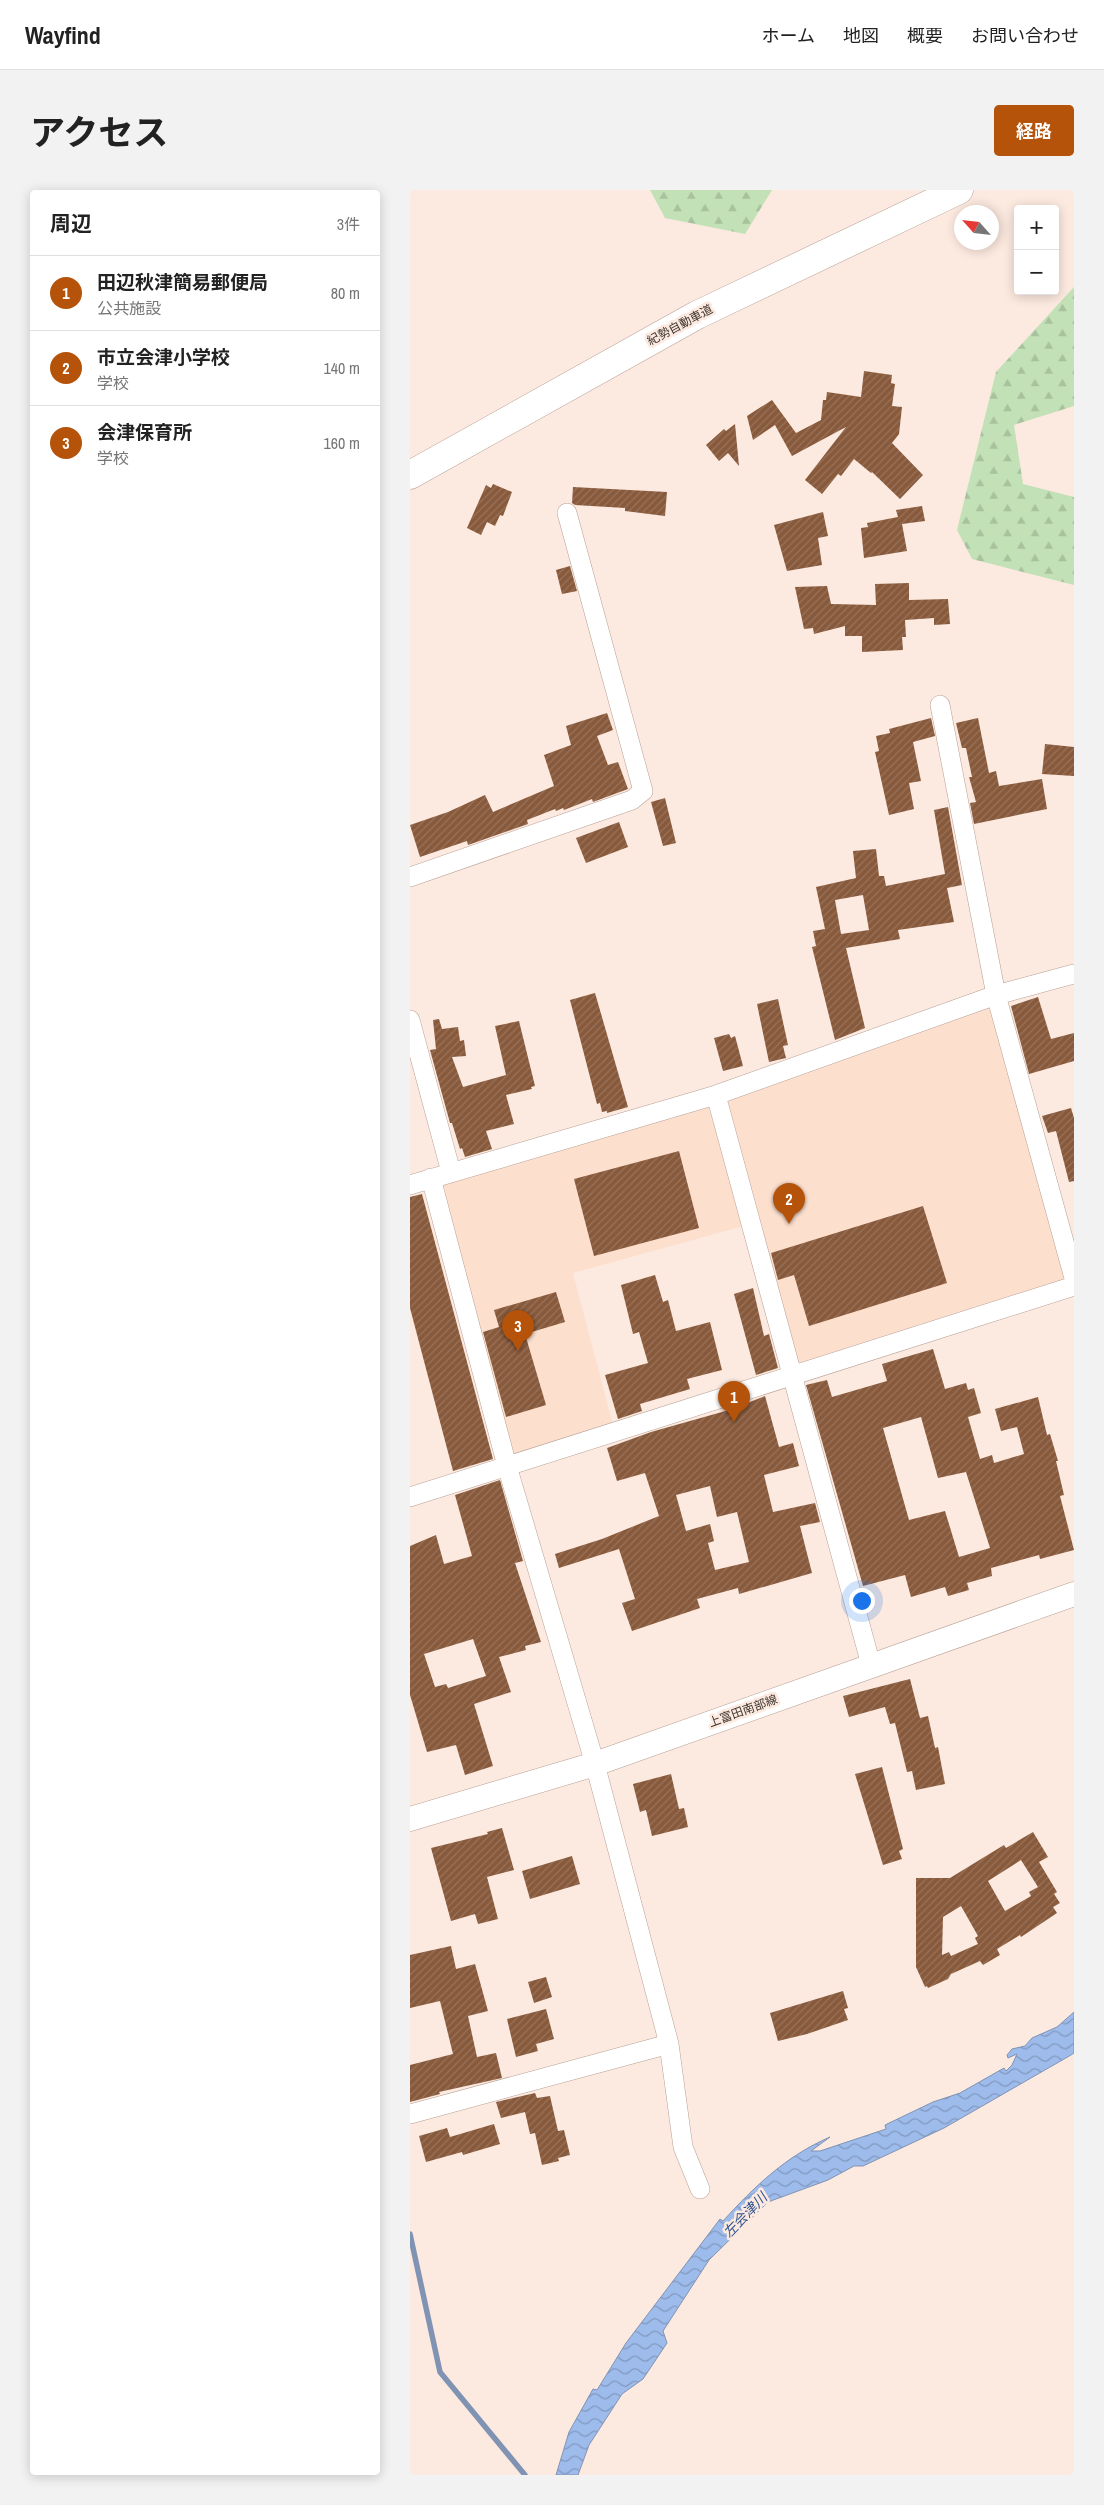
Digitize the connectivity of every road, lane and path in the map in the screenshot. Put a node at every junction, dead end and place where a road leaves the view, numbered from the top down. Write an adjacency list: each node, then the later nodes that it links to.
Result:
1 (959, 190): 2 (highway, 紀勢自動車道)
2 (410, 475)
3 (567, 513): 5 (street)
4 (940, 705): 7 (street)
5 (410, 877)
6 (1074, 974): 7 (street)
7 (996, 995): 9 (street); 13 (street)
8 (410, 1020): 10 (street)
9 (716, 1095): 10 (street); 15 (street)
10 (452, 1172): 11 (street)
11 (431, 1178): 12 (street); 16 (street)
12 (410, 1185)
13 (1074, 1278)
14 (1074, 1286): 15 (street)
15 (794, 1377): 16 (street); 19 (street)
16 (507, 1466): 17 (street); 20 (street)
17 (410, 1497)
18 (1074, 1594): 19 (main road, 上富田南部線)
19 (872, 1665): 20 (main road, 上富田南部線)
20 (595, 1764): 21 (main road, 上富田南部線); 22 (street)
21 (410, 1819)
22 (669, 2044): 23 (street); 24 (street)
23 (410, 2114)
24 (700, 2189)

